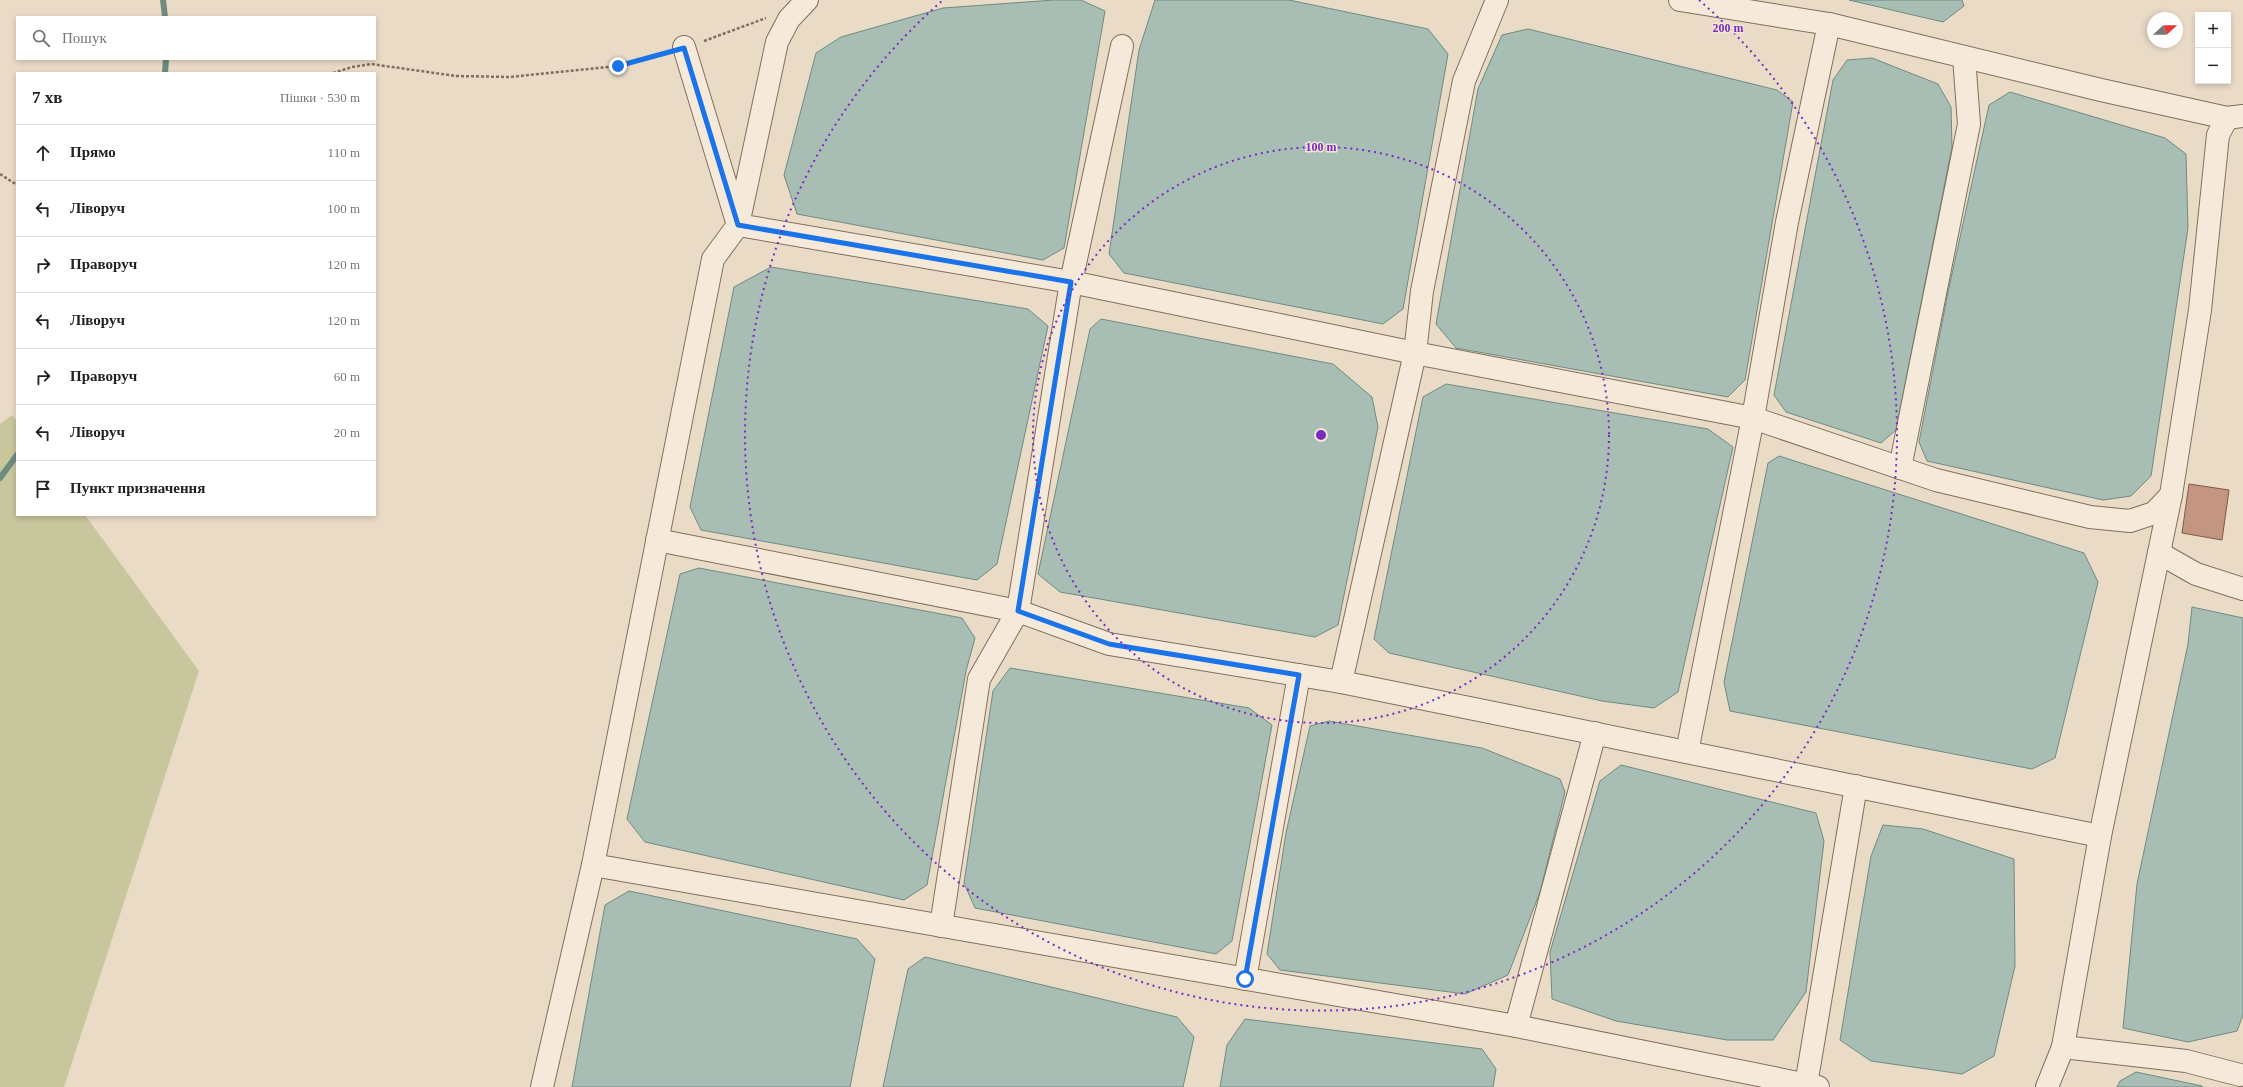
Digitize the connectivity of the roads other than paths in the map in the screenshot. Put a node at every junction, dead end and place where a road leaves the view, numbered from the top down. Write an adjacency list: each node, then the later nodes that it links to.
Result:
1 (807, 0): 9 (lane)
2 (1497, 0): 11 (lane)
3 (1680, 0): 4 (lane)
4 (1829, 24): 7 (lane); 12 (lane)
5 (1122, 46): 10 (lane)
6 (684, 48): 9 (lane)
7 (1964, 57): 8 (lane); 13 (lane)
8 (2235, 117): 14 (lane)
9 (738, 225): 10 (lane); 15 (lane)
10 (1071, 282): 11 (lane); 18 (lane)
11 (1415, 353): 12 (lane); 20 (lane)
12 (1753, 418): 13 (lane); 22 (lane)
13 (1900, 468): 14 (lane)
14 (2171, 496): 16 (lane)
15 (657, 540): 18 (lane); 25 (lane)
16 (2159, 553): 17 (lane); 24 (lane)
17 (2243, 589)
18 (1018, 611): 19 (lane); 26 (lane)
19 (1299, 675): 20 (lane); 27 (lane)
20 (1341, 682): 21 (lane)
21 (1595, 734): 22 (lane); 28 (lane)
22 (1687, 752): 23 (lane)
23 (1856, 786): 24 (lane); 31 (lane)
24 (2100, 836): 29 (lane)
25 (593, 865): 26 (lane); 32 (lane)
26 (941, 926): 27 (lane)
27 (1245, 979): 28 (lane)
28 (1516, 1026): 31 (lane)
29 (2063, 1047): 30 (lane); 33 (lane)
30 (2241, 1077)
31 (1812, 1086)
32 (542, 1087)
33 (2047, 1087)

